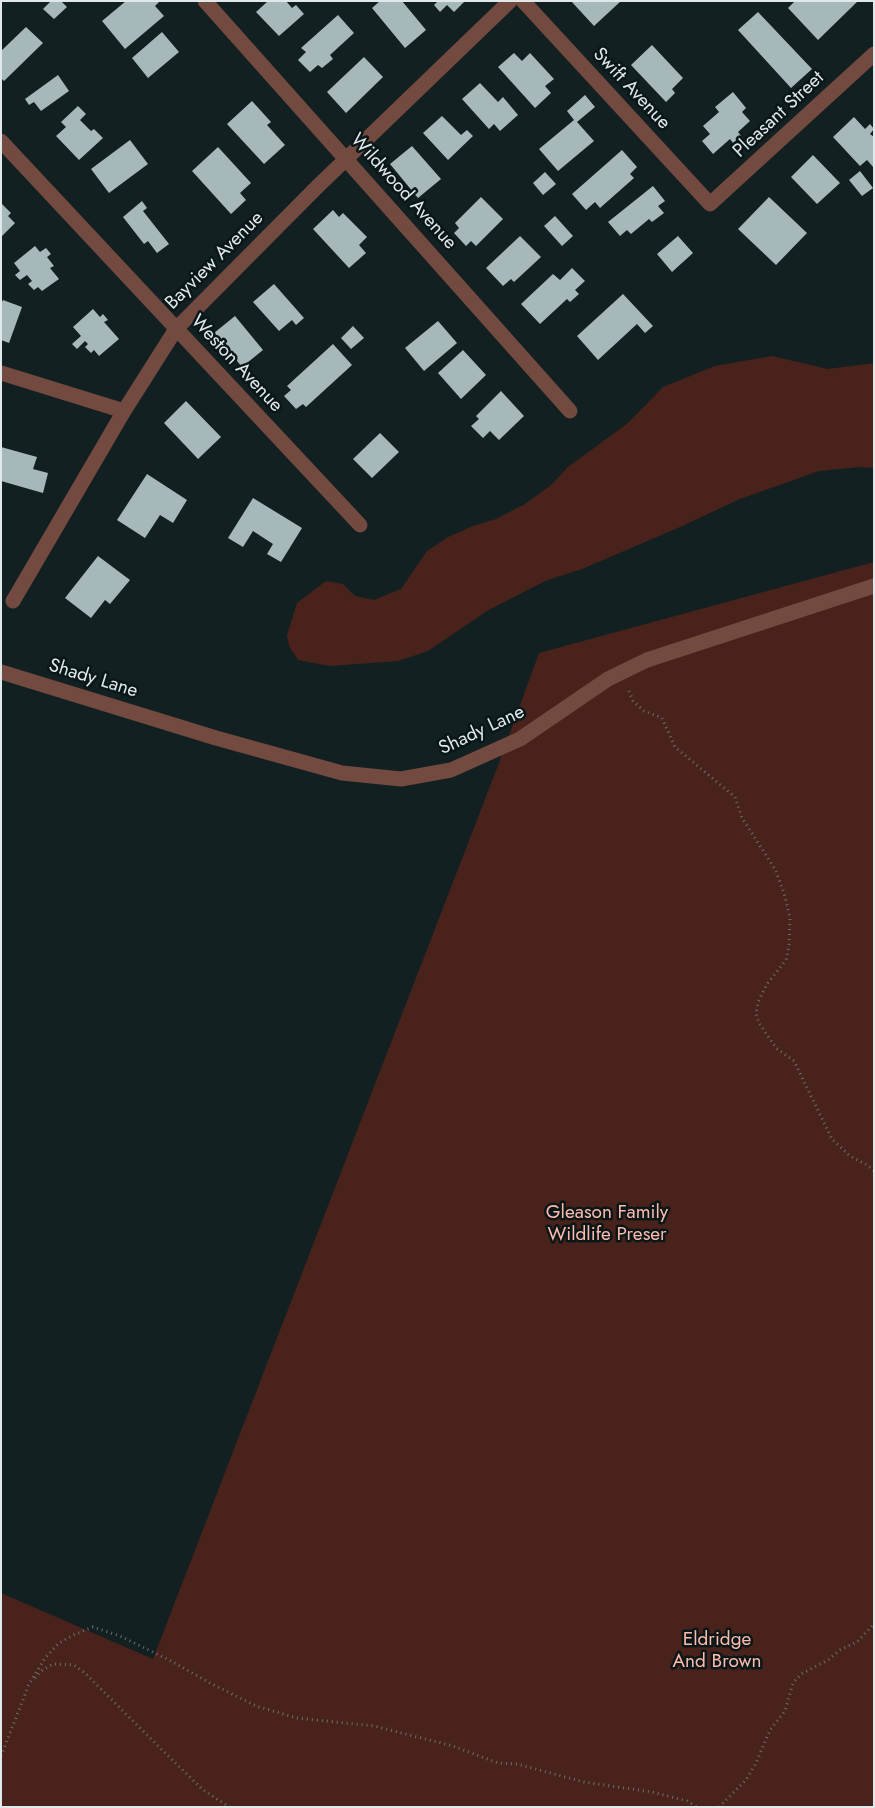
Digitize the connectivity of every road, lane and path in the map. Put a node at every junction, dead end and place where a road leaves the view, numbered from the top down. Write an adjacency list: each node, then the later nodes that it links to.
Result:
1 (204, 1): 6 (street, Wildwood Avenue)
2 (510, 1): 6 (street, Bayview Avenue)
3 (523, 1): 7 (street, Swift Avenue)
4 (874, 54): 7 (street, Pleasant Street)
5 (1, 141): 8 (street, Weston Avenue)
6 (346, 159): 8 (street, Bayview Avenue); 11 (street, Wildwood Avenue)
7 (710, 204)
8 (176, 329): 10 (street, Bayview Avenue); 12 (street, Weston Avenue)
9 (1, 373): 10 (street)
10 (124, 411): 14 (street, Bayview Avenue)
11 (570, 411)
12 (360, 525)
13 (874, 586): 16 (street, Shady Lane)
14 (13, 600)
15 (1, 672): 16 (street, Shady Lane)
16 (623, 672): 17 (path)
17 (874, 1171)
18 (874, 1624): 23 (path)
19 (28, 1686): 20 (path); 21 (path); 22 (path)
20 (1, 1756)
21 (229, 1807)
22 (697, 1807)
23 (719, 1807)

